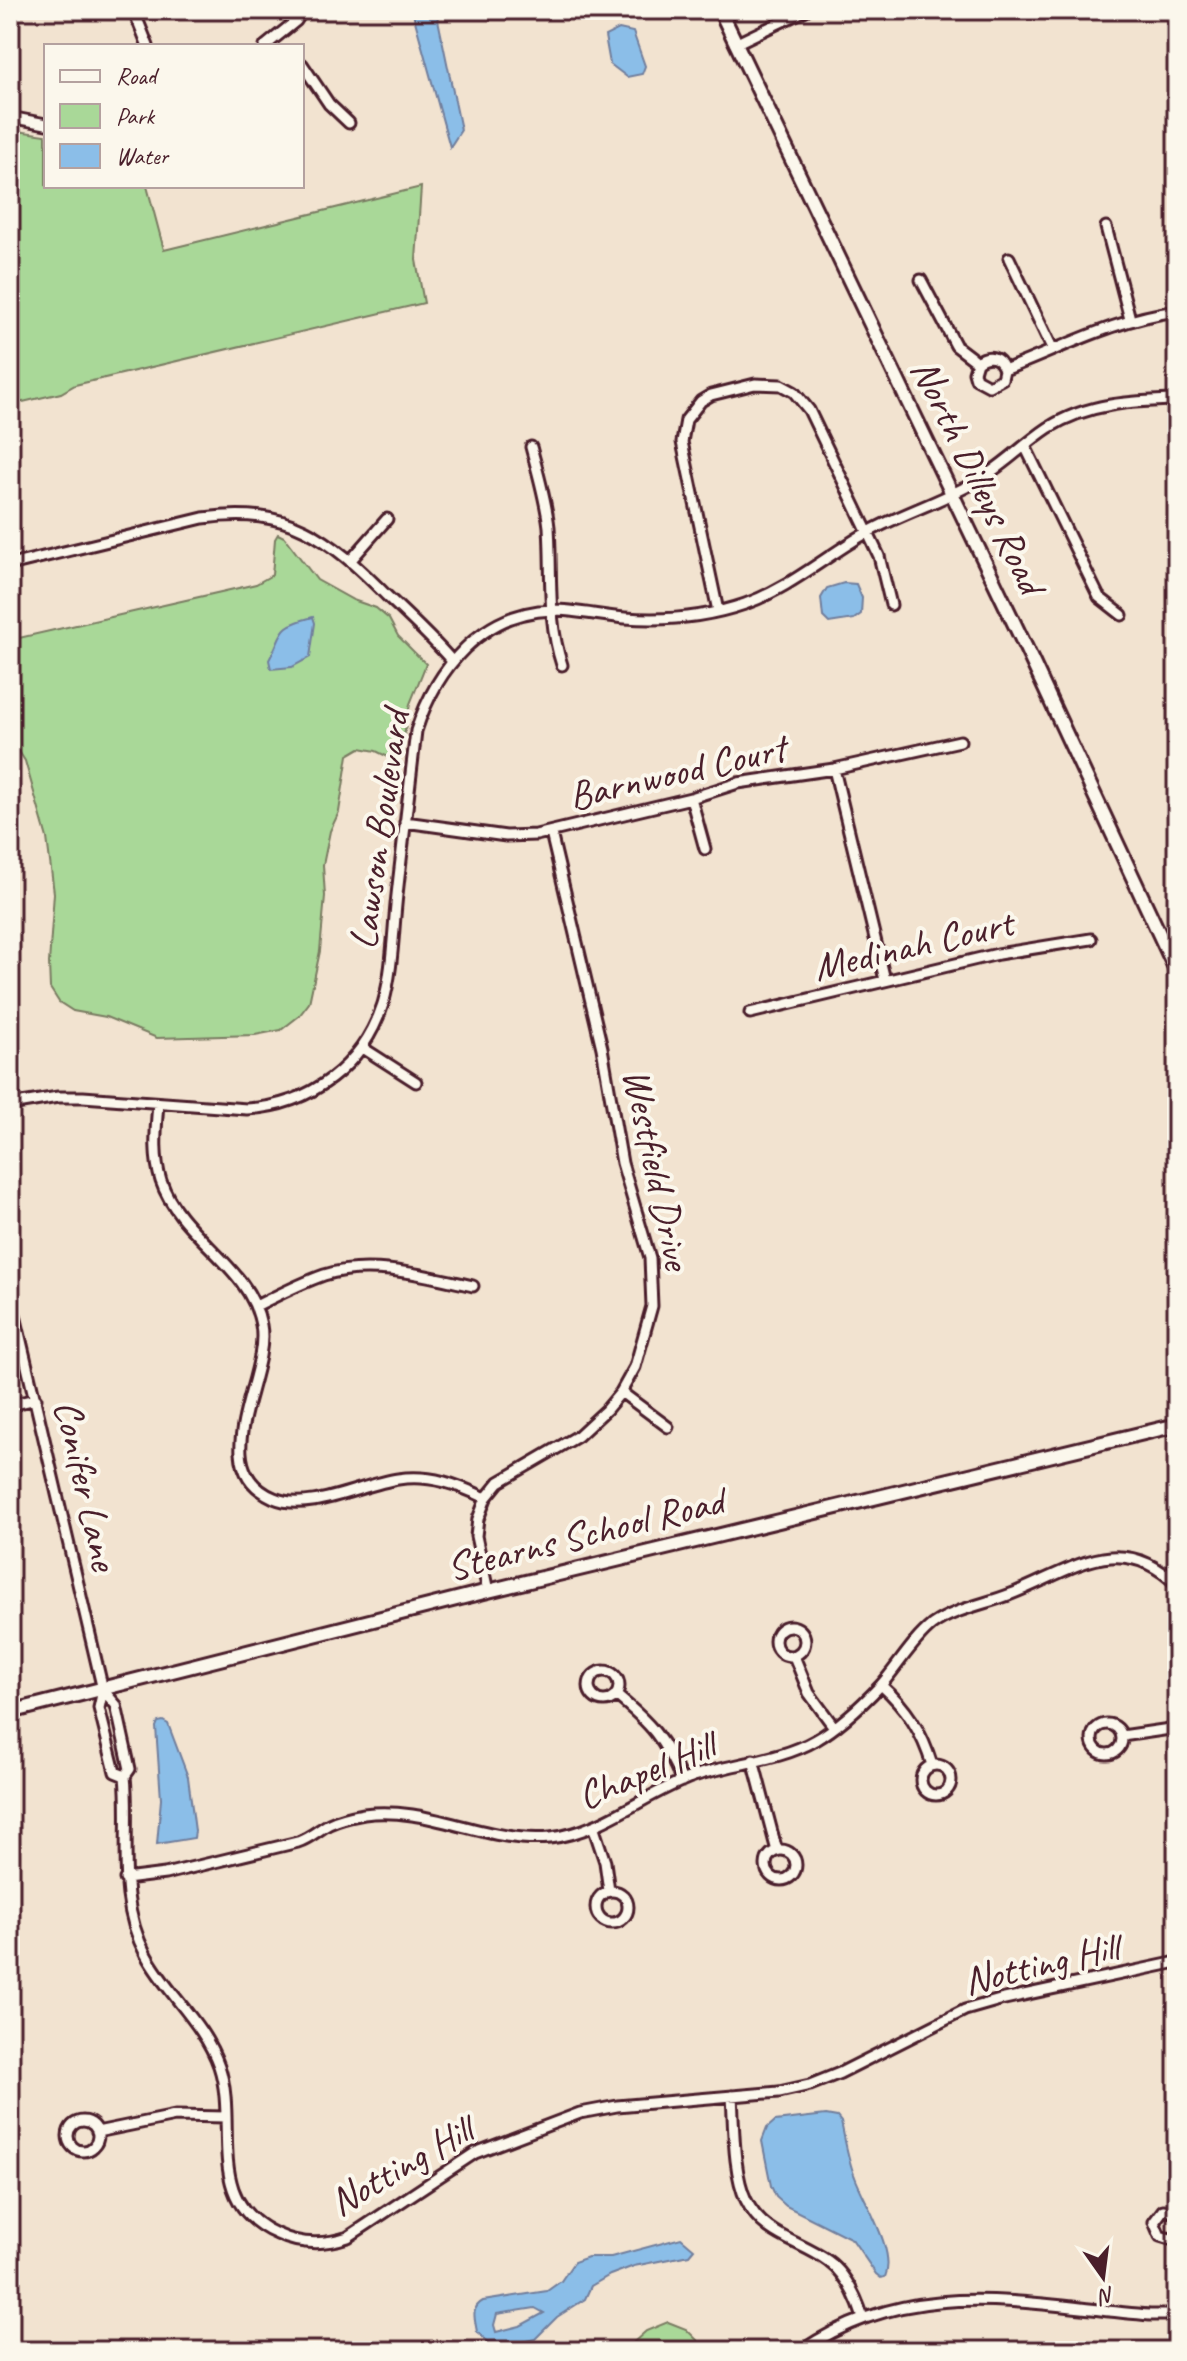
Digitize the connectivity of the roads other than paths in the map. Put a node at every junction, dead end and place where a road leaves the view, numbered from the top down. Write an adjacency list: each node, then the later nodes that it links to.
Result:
1 (303, 10): 5 (street)
2 (720, 10): 9 (main road, North Dilleys Road)
3 (806, 10): 9 (street)
4 (134, 11): 6 (street)
5 (281, 35): 7 (street); 8 (street)
6 (147, 44)
7 (268, 44)
8 (288, 44)
9 (735, 44): 25 (main road, North Dilleys Road)
10 (304, 67): 12 (street)
11 (10, 117): 13 (street)
12 (349, 123)
13 (44, 124)
14 (1106, 227): 18 (street)
15 (1009, 258): 19 (street)
16 (921, 280): 20 (street)
17 (1177, 311): 18 (street)
18 (1130, 319): 19 (street)
19 (1053, 350): 21 (street)
20 (977, 362): 21 (street); 21 (street)
21 (1004, 370)
22 (1177, 400): 23 (street, Lawson Boulevard)
23 (1025, 446): 25 (street, Lawson Boulevard); 33 (street)
24 (531, 447): 31 (street)
25 (951, 494): 27 (street, Lawson Boulevard); 43 (main road, North Dilleys Road)
26 (387, 519): 28 (street)
27 (869, 533): 30 (street); 32 (street, Lawson Boulevard); 32 (street)
28 (351, 560): 29 (street); 34 (street)
29 (10, 565)
30 (891, 605)
31 (551, 610): 32 (street, Lawson Boulevard); 34 (street, Lawson Boulevard); 35 (street)
32 (718, 611)
33 (1122, 615)
34 (451, 660): 39 (street, Lawson Boulevard)
35 (562, 665)
36 (960, 741): 37 (street, Barnwood Court)
37 (834, 769): 38 (street, Barnwood Court); 44 (street)
38 (691, 798): 40 (street, Barnwood Court); 41 (street)
39 (405, 822): 40 (street, Barnwood Court); 46 (street, Lawson Boulevard)
40 (551, 833): 53 (street, Westfield Drive)
41 (705, 849)
42 (1091, 939): 44 (street, Medinah Court)
43 (1177, 972)
44 (885, 980): 45 (street, Medinah Court)
45 (750, 1013)
46 (363, 1048): 47 (street); 48 (street, Lawson Boulevard)
47 (416, 1082)
48 (158, 1103): 49 (street, Lawson Boulevard); 52 (street)
49 (10, 1105)
50 (473, 1286): 52 (street)
51 (10, 1294): 54 (street, Conifer Lane)
52 (256, 1306): 58 (street)
53 (621, 1392): 57 (street); 58 (street, Westfield Drive)
54 (36, 1399): 55 (street); 65 (street, Conifer Lane)
55 (10, 1405)
56 (1177, 1425): 62 (main road, Stearns School Road)
57 (668, 1427)
58 (486, 1498): 62 (street)
59 (1177, 1565): 60 (street)
60 (1167, 1574): 61 (street, Chapel Hill); 64 (street, Chapel Hill)
61 (1177, 1585)
62 (488, 1591): 65 (main road, Stearns School Road)
63 (794, 1656): 68 (street)
64 (881, 1685): 68 (street, Chapel Hill); 72 (street)
65 (103, 1690): 67 (main road, Stearns School Road); 73 (street, Notting Hill); 73 (street, Notting Hill)
66 (616, 1695): 74 (street)
67 (10, 1712)
68 (834, 1727): 71 (street, Chapel Hill)
69 (1177, 1728): 70 (street)
70 (1122, 1736)
71 (753, 1760): 74 (street, Chapel Hill); 76 (street)
72 (932, 1765)
73 (125, 1776): 77 (street, Notting Hill)
74 (682, 1781): 75 (street, Chapel Hill)
75 (593, 1826): 77 (street, Chapel Hill); 78 (street)
76 (777, 1851)
77 (125, 1879): 81 (street, Notting Hill)
78 (609, 1891)
79 (1177, 1962): 80 (street, Notting Hill)
80 (732, 2096): 81 (street, Notting Hill); 86 (street)
81 (226, 2117): 82 (street)
82 (97, 2132)
83 (1177, 2212): 84 (street)
84 (1176, 2239)
85 (1177, 2315): 86 (street)
86 (863, 2318): 87 (street)
87 (801, 2351)

